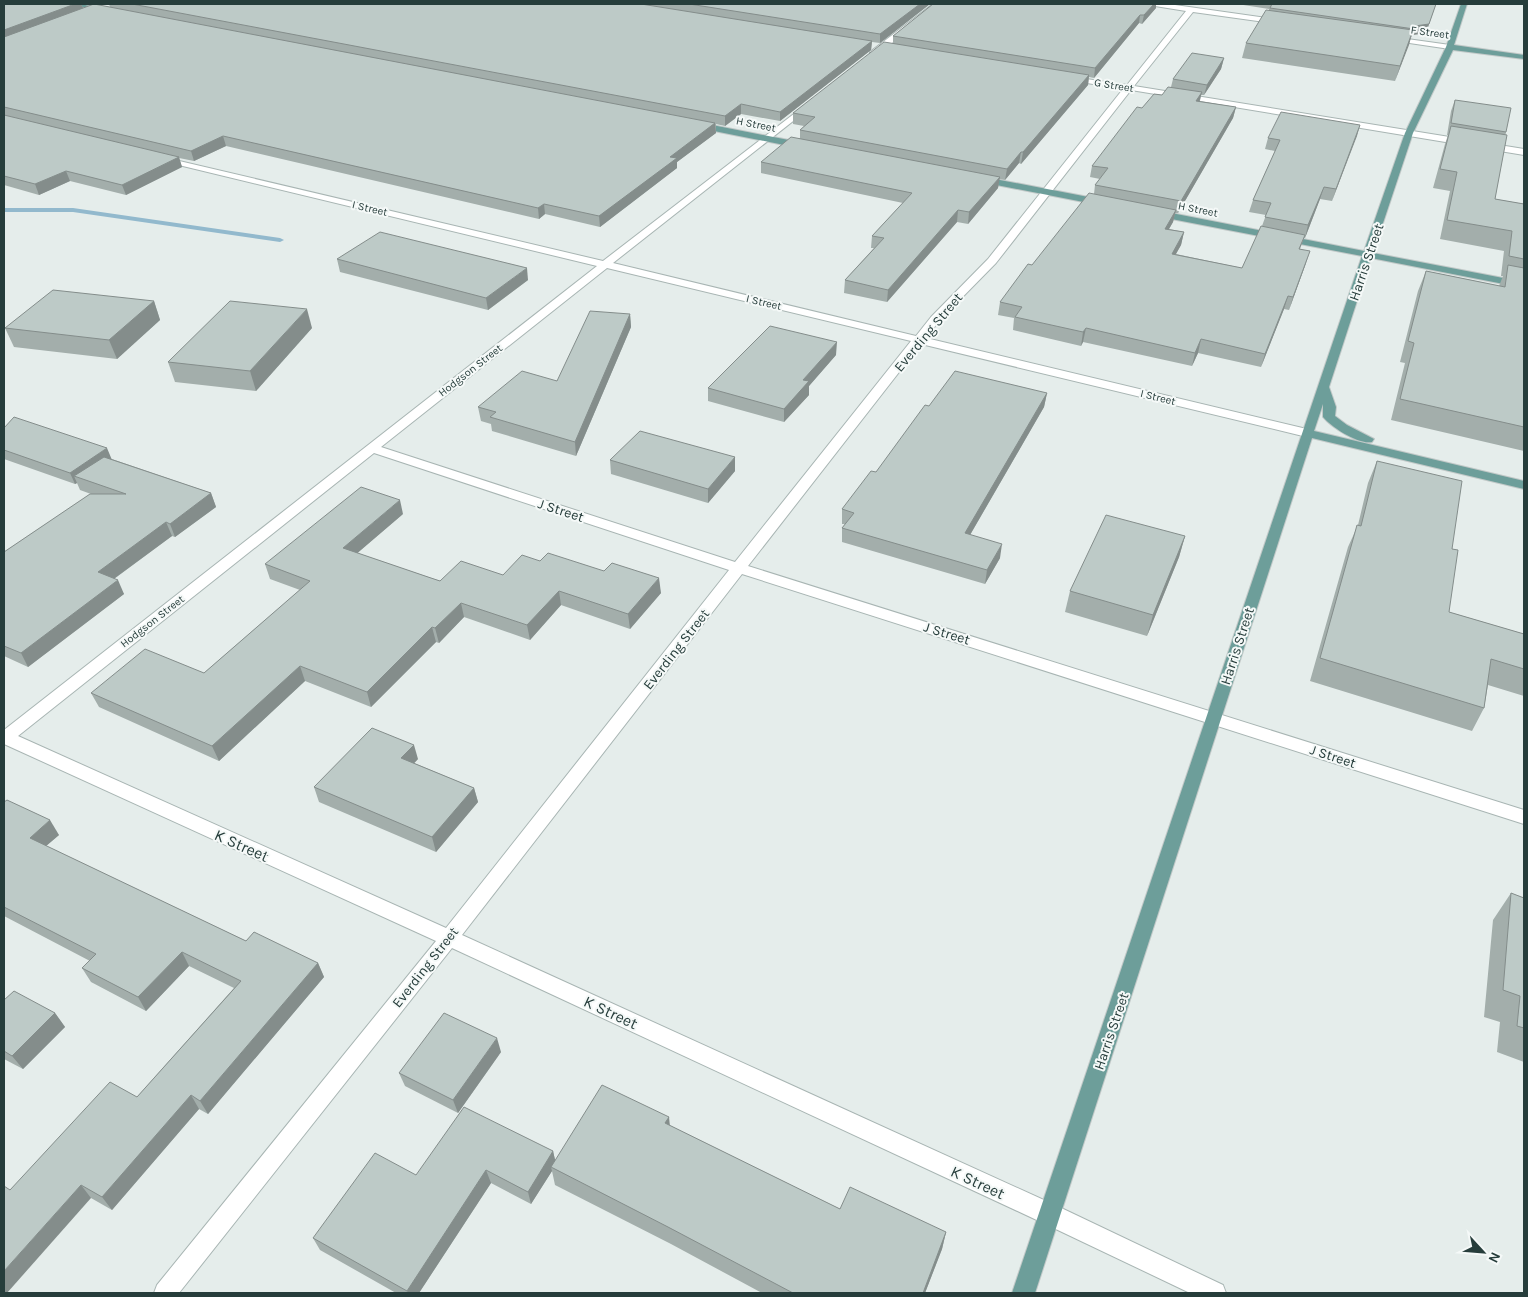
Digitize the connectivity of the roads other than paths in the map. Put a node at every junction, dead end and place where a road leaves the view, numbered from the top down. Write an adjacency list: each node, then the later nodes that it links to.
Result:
1 (72, 4): 6 (main road)
2 (112, 4): 6 (street)
3 (936, 4): 14 (street)
4 (1155, 4): 7 (street)
5 (1464, 4): 13 (main road, Harris Street)
6 (98, 9): 8 (main road); 9 (street)
7 (1191, 9): 10 (street); 18 (street, Everding Street)
8 (118, 13)
9 (82, 15)
10 (1289, 23)
11 (1377, 36): 13 (street, F Street)
12 (869, 45): 14 (street)
13 (1450, 46): 15 (main road, F Street); 21 (main road, Harris Street)
14 (887, 48): 16 (street)
15 (1524, 57)
16 (866, 60)
17 (1065, 77): 18 (street, G Street)
18 (1129, 87): 21 (street, G Street); 27 (street, Everding Street)
19 (819, 96): 22 (street, Hodgson Street)
20 (689, 124): 22 (main road, H Street)
21 (1409, 133): 24 (street, G Street); 30 (main road, Harris Street)
22 (767, 138): 23 (main road, H Street); 31 (street, Hodgson Street)
23 (815, 148)
24 (1524, 152)
25 (149, 155): 31 (street, I Street)
26 (969, 177): 27 (main road)
27 (1046, 192): 28 (main road); 33 (street, Everding Street)
28 (1112, 205)
29 (1150, 212): 30 (main road, H Street)
30 (1368, 255): 32 (main road, H Street); 34 (main road, Harris Street)
31 (604, 264): 33 (street, I Street); 36 (street, Hodgson Street)
32 (1524, 285)
33 (920, 339): 35 (street, I Street); 39 (street, Everding Street)
34 (1323, 387): 35 (main road, Harris Street); 37 (main road)
35 (1308, 433): 37 (main road, I Street); 40 (main road, Harris Street)
36 (371, 448): 39 (street, J Street); 41 (street, Hodgson Street)
37 (1459, 470): 38 (main road, I Street)
38 (1524, 485)
39 (739, 568): 40 (street, J Street); 43 (street, Everding Street)
40 (1213, 718): 42 (street, J Street); 44 (main road, Harris Street)
41 (4, 737): 43 (street, K Street)
42 (1524, 817)
43 (449, 938): 44 (street, K Street); 45 (street, Everding Street)
44 (1049, 1214): 46 (main road, Harris Street); 47 (street, K Street)
45 (165, 1293)
46 (1023, 1293)
47 (1215, 1293)

